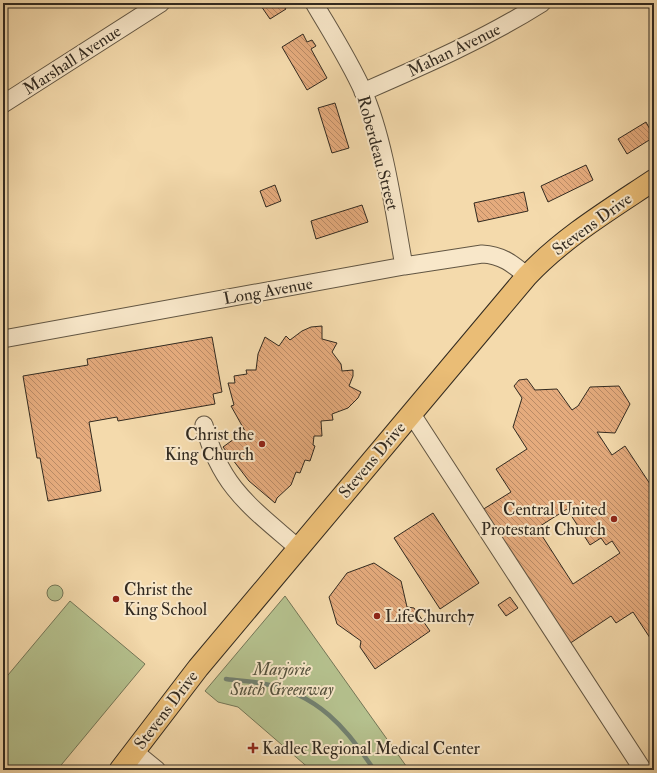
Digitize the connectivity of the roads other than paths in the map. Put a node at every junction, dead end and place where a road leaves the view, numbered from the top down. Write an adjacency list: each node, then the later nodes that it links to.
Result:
1 (162, 3): 5 (street, Marshall Avenue)
2 (314, 3): 4 (street, Roberdeau Street)
3 (542, 3): 4 (street, Mahan Avenue)
4 (363, 92): 7 (street, Roberdeau Street)
5 (3, 104)
6 (654, 180): 8 (main road, Stevens Drive)
7 (404, 266): 8 (street, Long Avenue); 9 (street, Long Avenue)
8 (527, 276): 10 (main road, Stevens Drive)
9 (3, 339)
10 (411, 413): 12 (main road, Stevens Drive); 16 (street)
11 (204, 425): 12 (street)
12 (298, 548): 13 (main road, Stevens Drive)
13 (135, 752): 14 (main road, Stevens Drive); 15 (street)
14 (120, 770)
15 (157, 770)
16 (643, 770)

